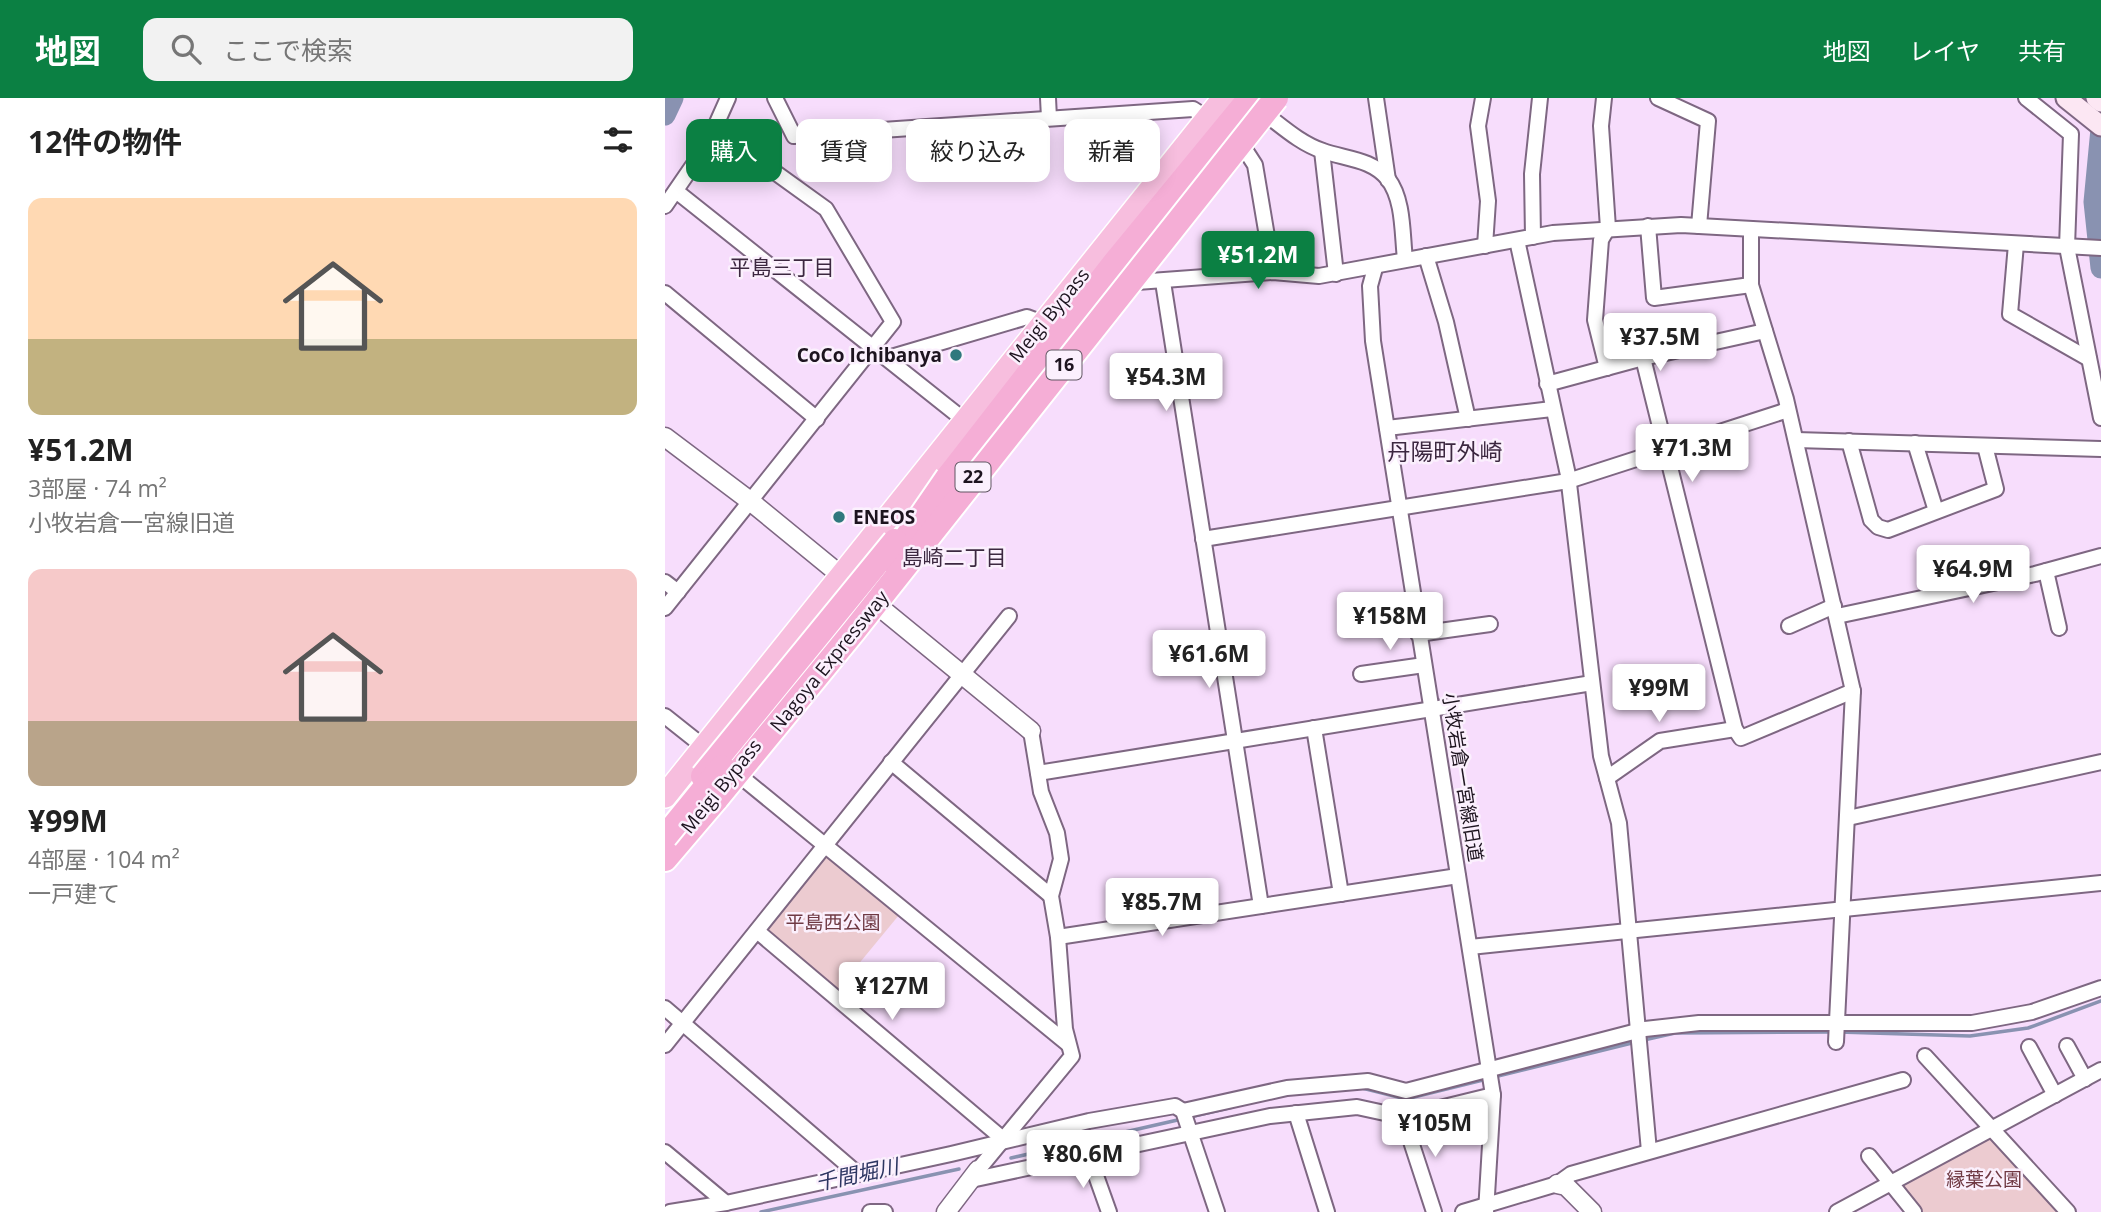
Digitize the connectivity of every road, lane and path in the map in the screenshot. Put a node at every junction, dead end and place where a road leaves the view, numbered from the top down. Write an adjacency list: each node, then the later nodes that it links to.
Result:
1 (728, 98): 18 (street)
2 (775, 98): 16 (street)
3 (1048, 98): 16 (street)
4 (1224, 98): 17 (highway, Meigi Bypass / 22)
5 (1250, 98): 68 (highway, 16)
6 (1376, 98): 24 (street)
7 (1483, 98): 34 (street)
8 (1540, 98): 31 (street)
9 (1604, 98): 29 (street)
10 (1658, 98): 28 (street)
11 (2026, 98): 35 (street)
12 (2066, 98): 19 (main road)
13 (2096, 98): 14 (main road)
14 (2101, 102)
15 (1275, 104): 20 (highway, Meigi Bypass / 22); 21 (street); 109 (highway, Nagoya Expressway / 16, bridge)
16 (1049, 118): 17 (street)
17 (1207, 118): 46 (highway, Meigi Bypass / 22)
18 (719, 119)
19 (2101, 126)
20 (1244, 148): 40 (street); 42 (highway, Meigi Bypass / 22)
21 (1322, 151): 24 (street); 41 (street)
22 (686, 175): 25 (street)
23 (782, 178): 48 (street)
24 (1388, 180): 38 (street)
25 (676, 191): 26 (street); 48 (street)
26 (665, 205)
27 (1649, 226): 28 (street); 29 (street); 44 (street)
28 (1699, 226): 30 (street)
29 (1608, 228): 31 (street); 52 (street)
30 (1751, 229): 33 (street); 44 (street)
31 (1533, 237): 32 (street)
32 (1517, 240): 34 (street); 53 (street)
33 (2016, 244): 35 (street); 51 (street)
34 (1485, 246): 37 (street)
35 (2071, 247): 36 (street); 51 (street)
36 (2101, 248)
37 (1426, 257): 38 (street); 58 (street)
38 (1405, 259): 39 (street)
39 (1375, 268): 41 (street); 60 (street, 小牧岩倉一宮線旧道)
40 (1273, 272): 41 (street); 43 (street)
41 (1336, 274)
42 (1137, 282): 43 (street); 79 (highway, Meigi Bypass / 22)
43 (1163, 282): 73 (street)
44 (1751, 285): 47 (street)
45 (665, 293): 57 (street)
46 (1043, 323): 49 (street); 59 (highway, Meigi Bypass / 22)
47 (1765, 331): 50 (street); 55 (street)
48 (874, 346): 49 (street); 57 (street)
49 (888, 358): 59 (street)
50 (1643, 358): 52 (street); 67 (street)
51 (2089, 359): 56 (street)
52 (1607, 368): 53 (street)
53 (1547, 384): 54 (street)
54 (1552, 408): 58 (street); 69 (street)
55 (1788, 410): 62 (street); 67 (street)
56 (2101, 418)
57 (817, 419): 70 (street)
58 (1468, 419): 60 (street)
59 (964, 420): 76 (highway, Meigi Bypass / 22)
60 (1387, 429): 71 (street, 小牧岩倉一宮線旧道)
61 (665, 437): 70 (street)
62 (1795, 440): 63 (street); 81 (street)
63 (1849, 441): 64 (street); 72 (street)
64 (1915, 443): 65 (street); 72 (street)
65 (1985, 446): 66 (street); 72 (street)
66 (2101, 449)
67 (1666, 450): 69 (street); 95 (street)
68 (948, 477): 106 (highway, 16, bridge); 107 (highway, bridge)
69 (1568, 481): 71 (street); 90 (street)
70 (750, 501): 76 (street); 78 (street)
71 (1400, 510): 73 (street); 86 (street, 小牧岩倉一宮線旧道)
72 (1936, 511)
73 (1203, 539): 97 (street)
74 (2101, 556): 75 (street)
75 (2046, 571): 81 (street); 85 (street)
76 (841, 575): 79 (street); 98 (highway, Meigi Bypass / 22)
77 (665, 582): 78 (street)
78 (678, 592): 80 (street)
79 (870, 599): 88 (street); 101 (highway, Meigi Bypass / 22)
80 (665, 608)
81 (1835, 611): 84 (street); 91 (street)
82 (1010, 616): 88 (street)
83 (1490, 624): 86 (street)
84 (1789, 626)
85 (2059, 628)
86 (1419, 634): 87 (street, 小牧岩倉一宮線旧道)
87 (1423, 665): 89 (street); 92 (street, 小牧岩倉一宮線旧道)
88 (961, 674): 96 (street); 99 (street)
89 (1361, 674)
90 (1592, 683): 92 (street); 103 (street)
91 (1853, 691): 95 (street); 105 (street)
92 (1431, 709): 94 (street); 110 (street, 小牧岩倉一宮線旧道)
93 (665, 716): 98 (street)
94 (1314, 728): 97 (street); 112 (street)
95 (1735, 729): 103 (street)
96 (1031, 731): 102 (street)
97 (1234, 740): 102 (street); 114 (street)
98 (704, 747): 104 (highway, Meigi Bypass / 22)
99 (891, 762): 108 (street); 113 (street)
100 (2101, 762): 105 (street)
101 (734, 771): 108 (street); 109 (highway, Meigi Bypass / 22)
102 (1038, 773): 113 (street)
103 (1607, 778): 116 (street)
104 (665, 796)
105 (1848, 818): 115 (street)
106 (665, 822)
107 (665, 836)
108 (826, 845): 117 (street); 125 (street)
109 (665, 858)
110 (1458, 876): 112 (street); 119 (street, 小牧岩倉一宮線旧道)
111 (2101, 884): 115 (street)
112 (1341, 894): 114 (street)
113 (1051, 896): 118 (street)
114 (1261, 906): 118 (street)
115 (1844, 910): 116 (street); 123 (street)
116 (1627, 930): 119 (street); 124 (street)
117 (757, 931): 122 (street); 138 (street)
118 (1058, 937): 125 (street)
119 (1470, 947): 131 (street, 小牧岩倉一宮線旧道)
120 (2101, 988): 123 (street)
121 (665, 1008): 122 (street)
122 (683, 1022): 126 (street); 143 (street)
123 (1836, 1033): 124 (street)
124 (1637, 1039): 131 (street); 139 (street)
125 (1068, 1044): 138 (street)
126 (665, 1045)
127 (2067, 1046): 130 (street)
128 (2029, 1048): 133 (street)
129 (1926, 1056): 137 (street)
130 (2095, 1077): 133 (street)
131 (1491, 1080): 135 (street); 136 (street); 148 (street, 小牧岩倉一宮線旧道)
132 (1903, 1080): 139 (street)
133 (2055, 1096): 137 (street)
134 (1296, 1113): 135 (street); 136 (street); 155 (street)
135 (1403, 1117): 156 (street)
136 (1186, 1121): 138 (street); 141 (street); 154 (street)
137 (1992, 1130): 146 (street); 161 (street)
138 (1003, 1139): 143 (street); 144 (street)
139 (1649, 1151): 145 (street)
140 (665, 1152): 147 (street)
141 (1089, 1156): 144 (street); 153 (street)
142 (1869, 1156): 146 (street)
143 (858, 1174): 147 (street)
144 (975, 1175): 152 (street)
145 (1557, 1184): 148 (street); 158 (street)
146 (1889, 1185): 159 (street); 160 (street)
147 (726, 1203): 149 (street)
148 (1486, 1208): 157 (street)
149 (670, 1212)
150 (870, 1212): 151 (street)
151 (885, 1212)
152 (946, 1212)
153 (1109, 1212)
154 (1217, 1212)
155 (1327, 1212)
156 (1434, 1212)
157 (1463, 1212)
158 (1592, 1212)
159 (1837, 1212)
160 (1914, 1212)
161 (2068, 1212)

